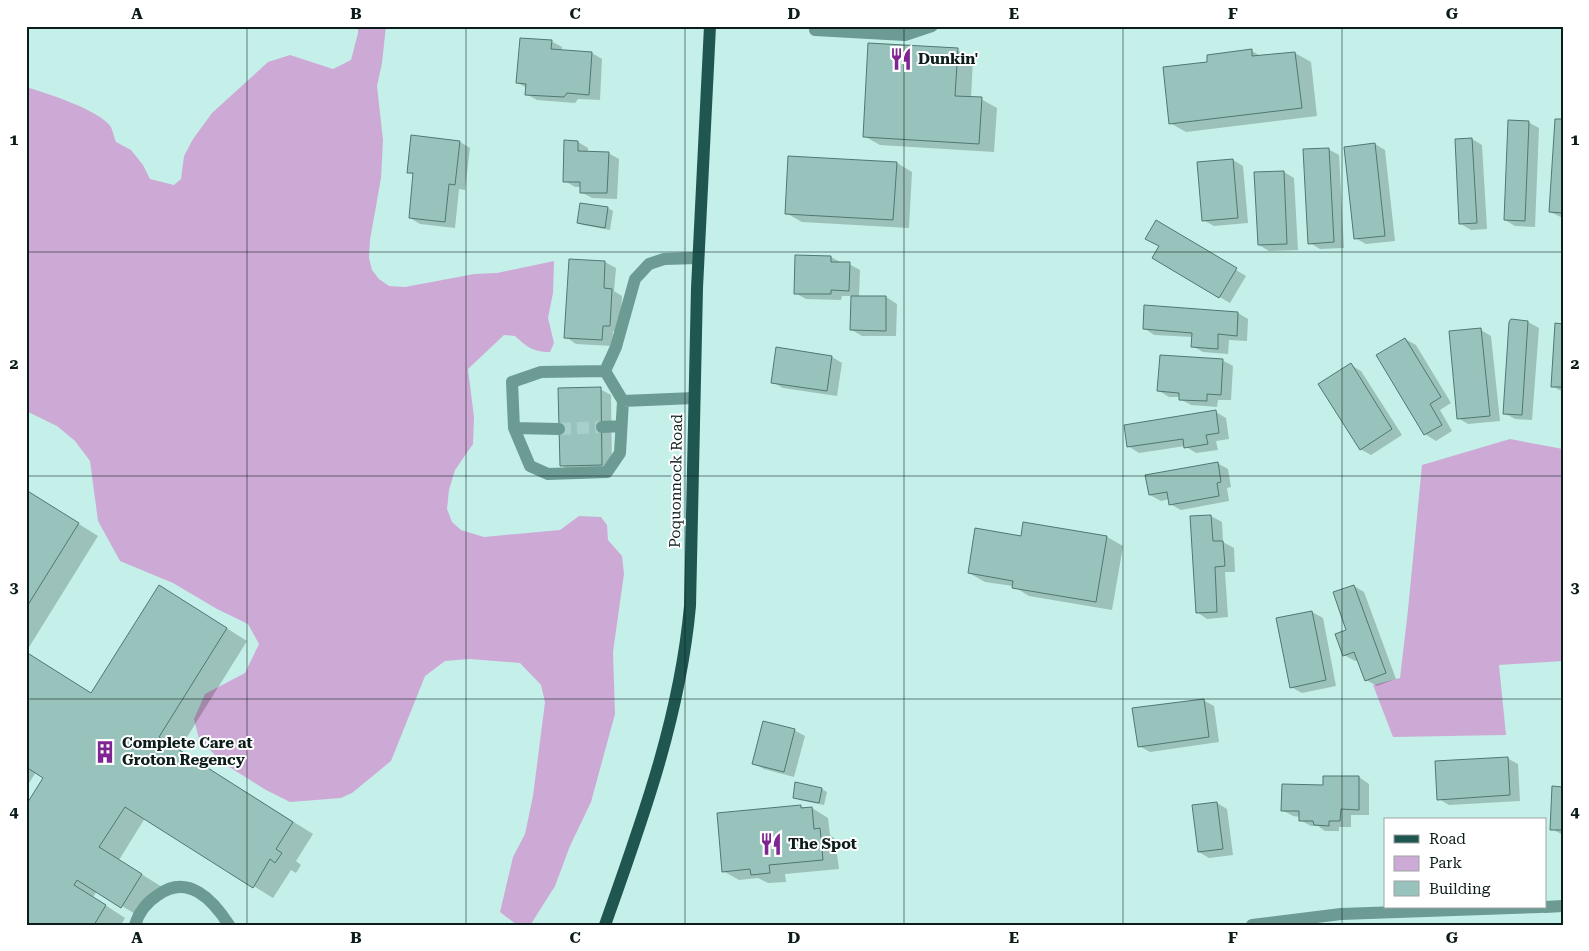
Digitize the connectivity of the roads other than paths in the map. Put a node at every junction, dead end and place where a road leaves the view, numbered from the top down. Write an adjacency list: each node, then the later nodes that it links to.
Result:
1 (710, 26): 4 (main road, Poquonnock Road)
2 (932, 26): 3 (street)
3 (815, 30)
4 (698, 258): 5 (street); 6 (main road, Poquonnock Road)
5 (605, 371): 7 (street); 10 (street)
6 (694, 398): 7 (street); 17 (main road, Poquonnock Road)
7 (622, 401): 8 (street)
8 (621, 426): 9 (street); 10 (street)
9 (602, 427)
10 (514, 428): 11 (street)
11 (559, 429)
12 (1563, 906): 13 (street)
13 (1546, 907)
14 (1512, 908): 18 (street)
15 (135, 925): 16 (street)
16 (229, 925)
17 (605, 925)
18 (1252, 925)

